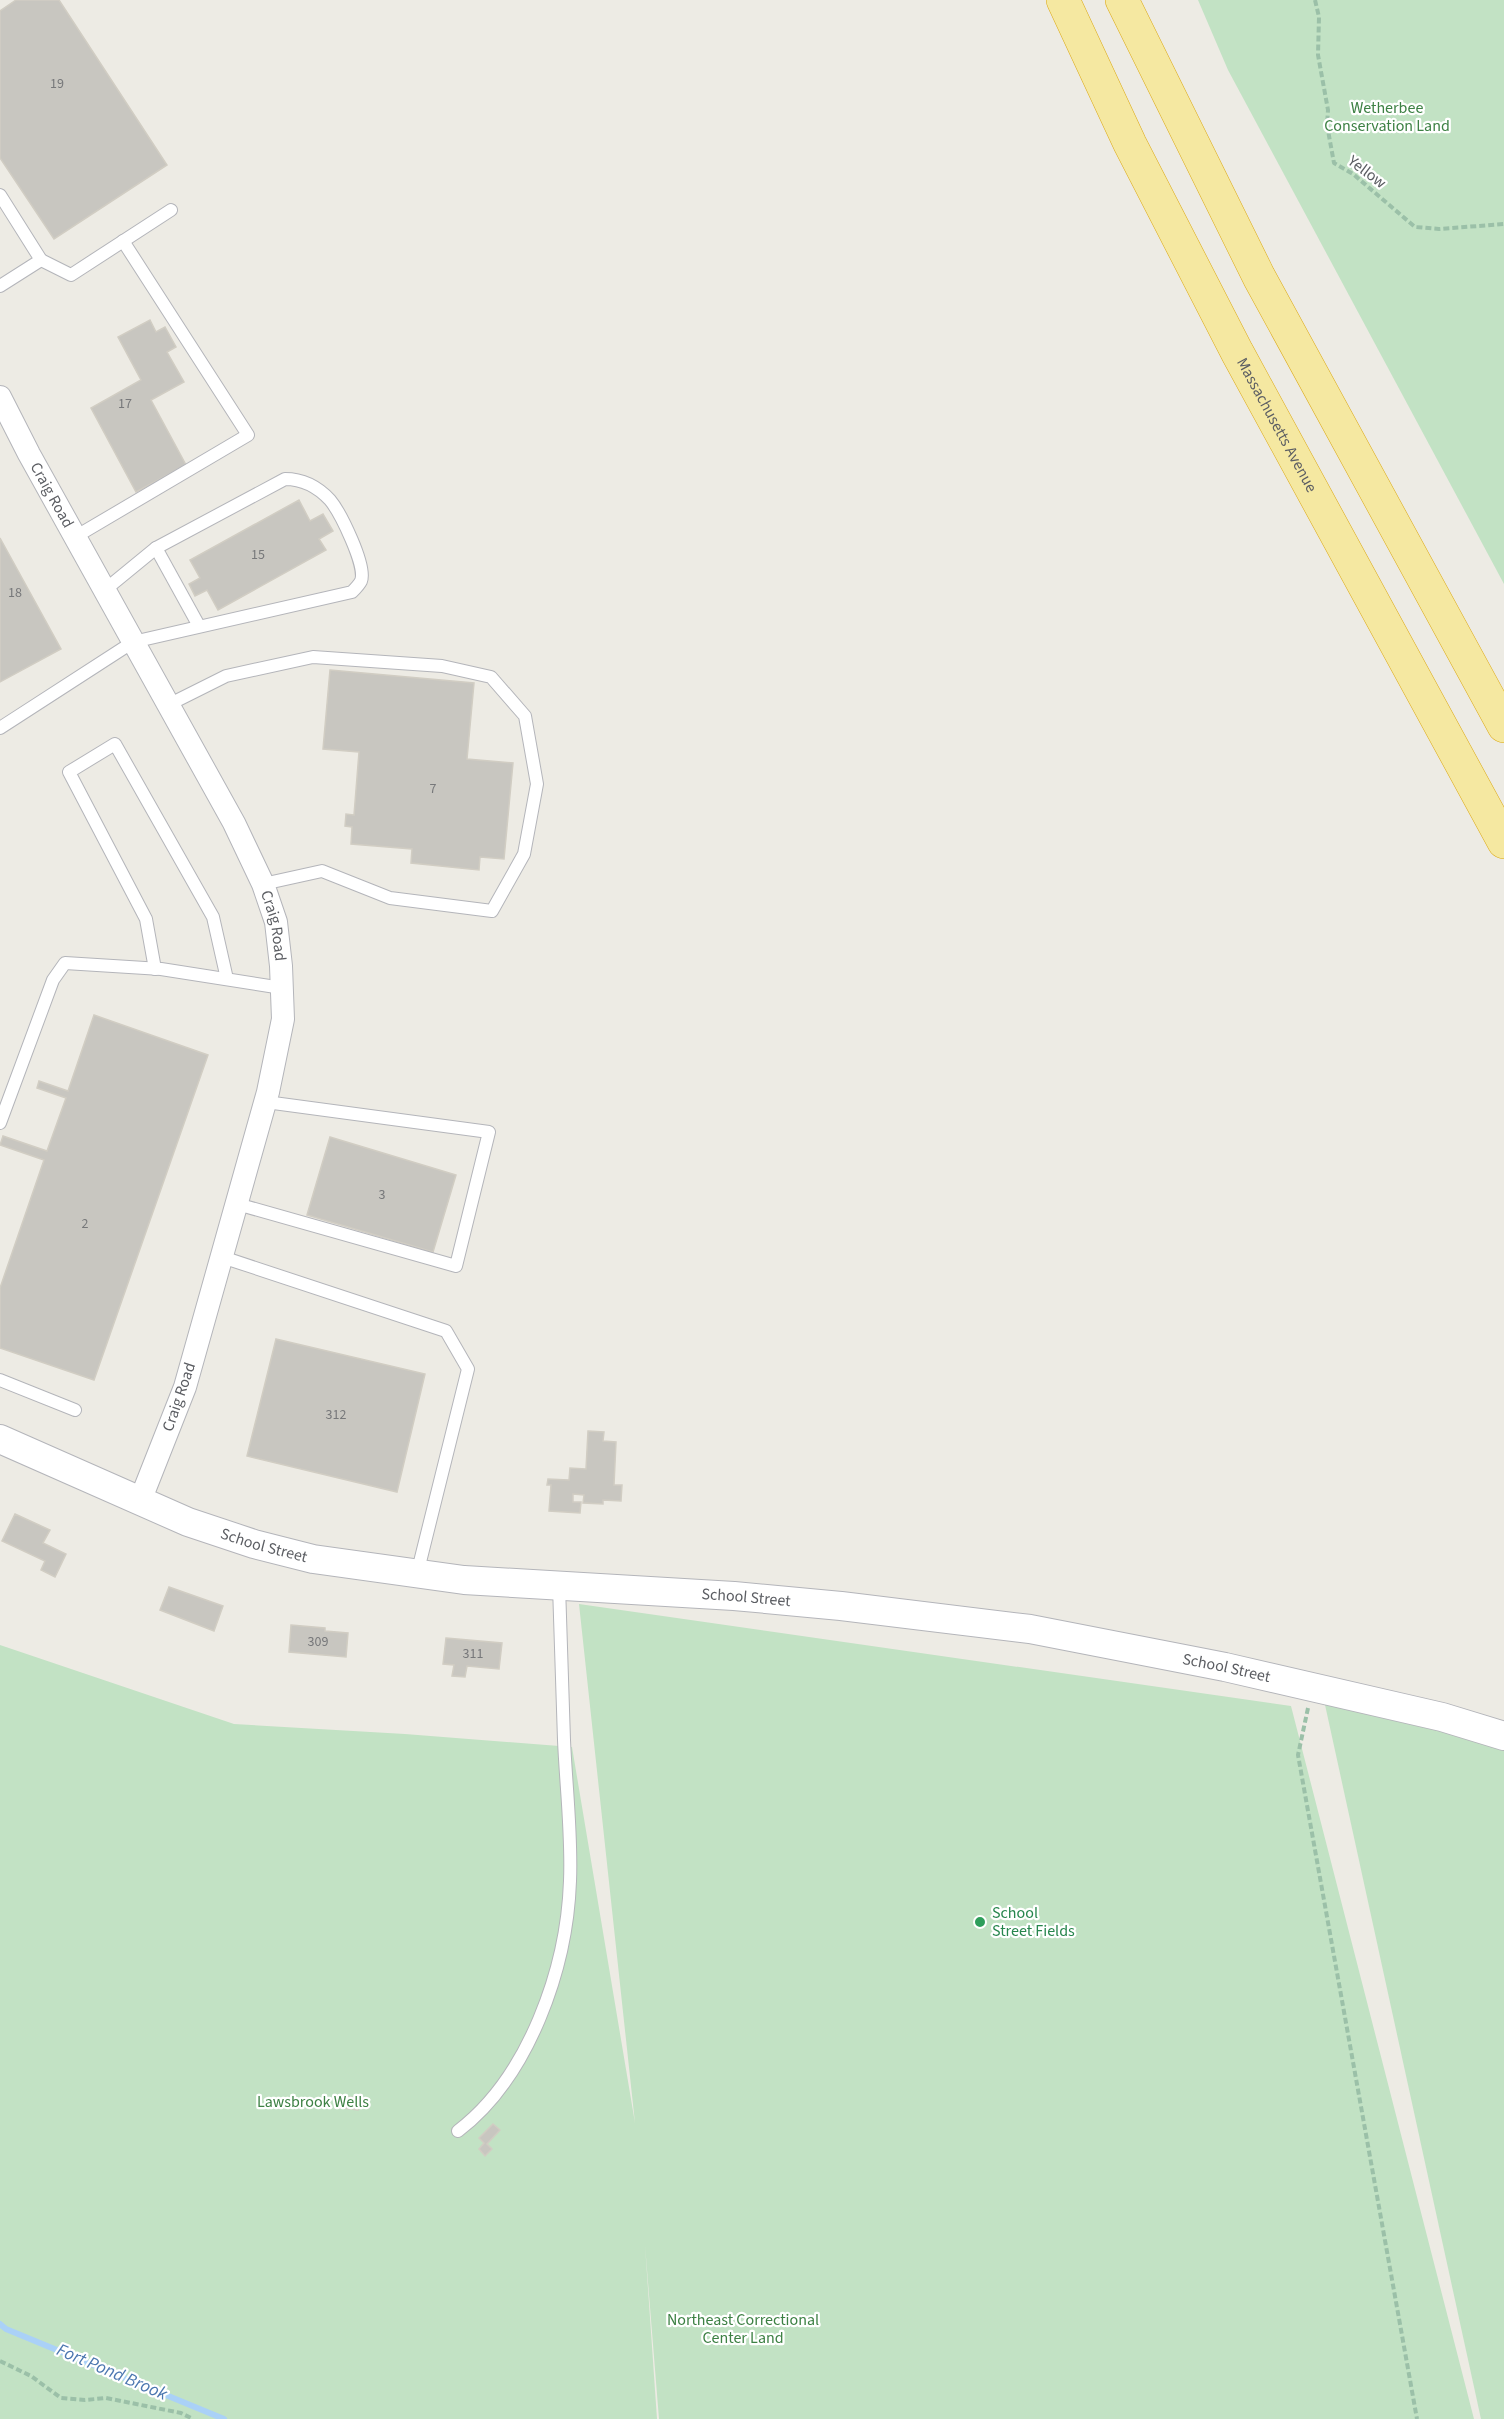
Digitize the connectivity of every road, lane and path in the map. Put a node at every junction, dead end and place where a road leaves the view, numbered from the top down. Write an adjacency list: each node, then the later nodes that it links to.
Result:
1 (1063, 0): 19 (highway, Massachusetts Avenue)
2 (1122, 0): 17 (highway)
3 (1315, 0): 6 (path, Yellow)
4 (0, 195): 8 (lane)
5 (171, 210): 7 (lane)
6 (1504, 224)
7 (123, 241): 8 (lane); 11 (lane)
8 (41, 260): 9 (lane)
9 (0, 286)
10 (0, 397): 11 (street, Craig Road)
11 (75, 537): 13 (street, Craig Road)
12 (156, 548): 13 (lane); 14 (lane); 14 (lane)
13 (106, 589): 15 (street, Craig Road)
14 (199, 626): 15 (lane)
15 (133, 642): 16 (street, Craig Road); 18 (lane)
16 (168, 705): 20 (street, Craig Road); 20 (lane)
17 (1504, 726)
18 (0, 728)
19 (1504, 842)
20 (263, 884): 23 (street, Craig Road)
21 (155, 969): 22 (lane); 22 (lane); 25 (lane)
22 (227, 979): 23 (lane)
23 (282, 988): 24 (street, Craig Road)
24 (266, 1102): 26 (street, Craig Road); 26 (lane)
25 (0, 1123)
26 (237, 1204): 27 (street, Craig Road)
27 (222, 1257): 31 (street, Craig Road); 32 (lane)
28 (0, 1380): 29 (lane)
29 (75, 1410)
30 (0, 1439): 31 (street, School Street)
31 (140, 1501): 32 (street, School Street)
32 (417, 1575): 33 (street, School Street)
33 (559, 1584): 34 (street, School Street); 36 (lane)
34 (1312, 1689): 35 (street, School Street); 39 (path)
35 (1504, 1736)
36 (458, 2131)
37 (0, 2361): 38 (path)
38 (193, 2419)
39 (1417, 2419)

